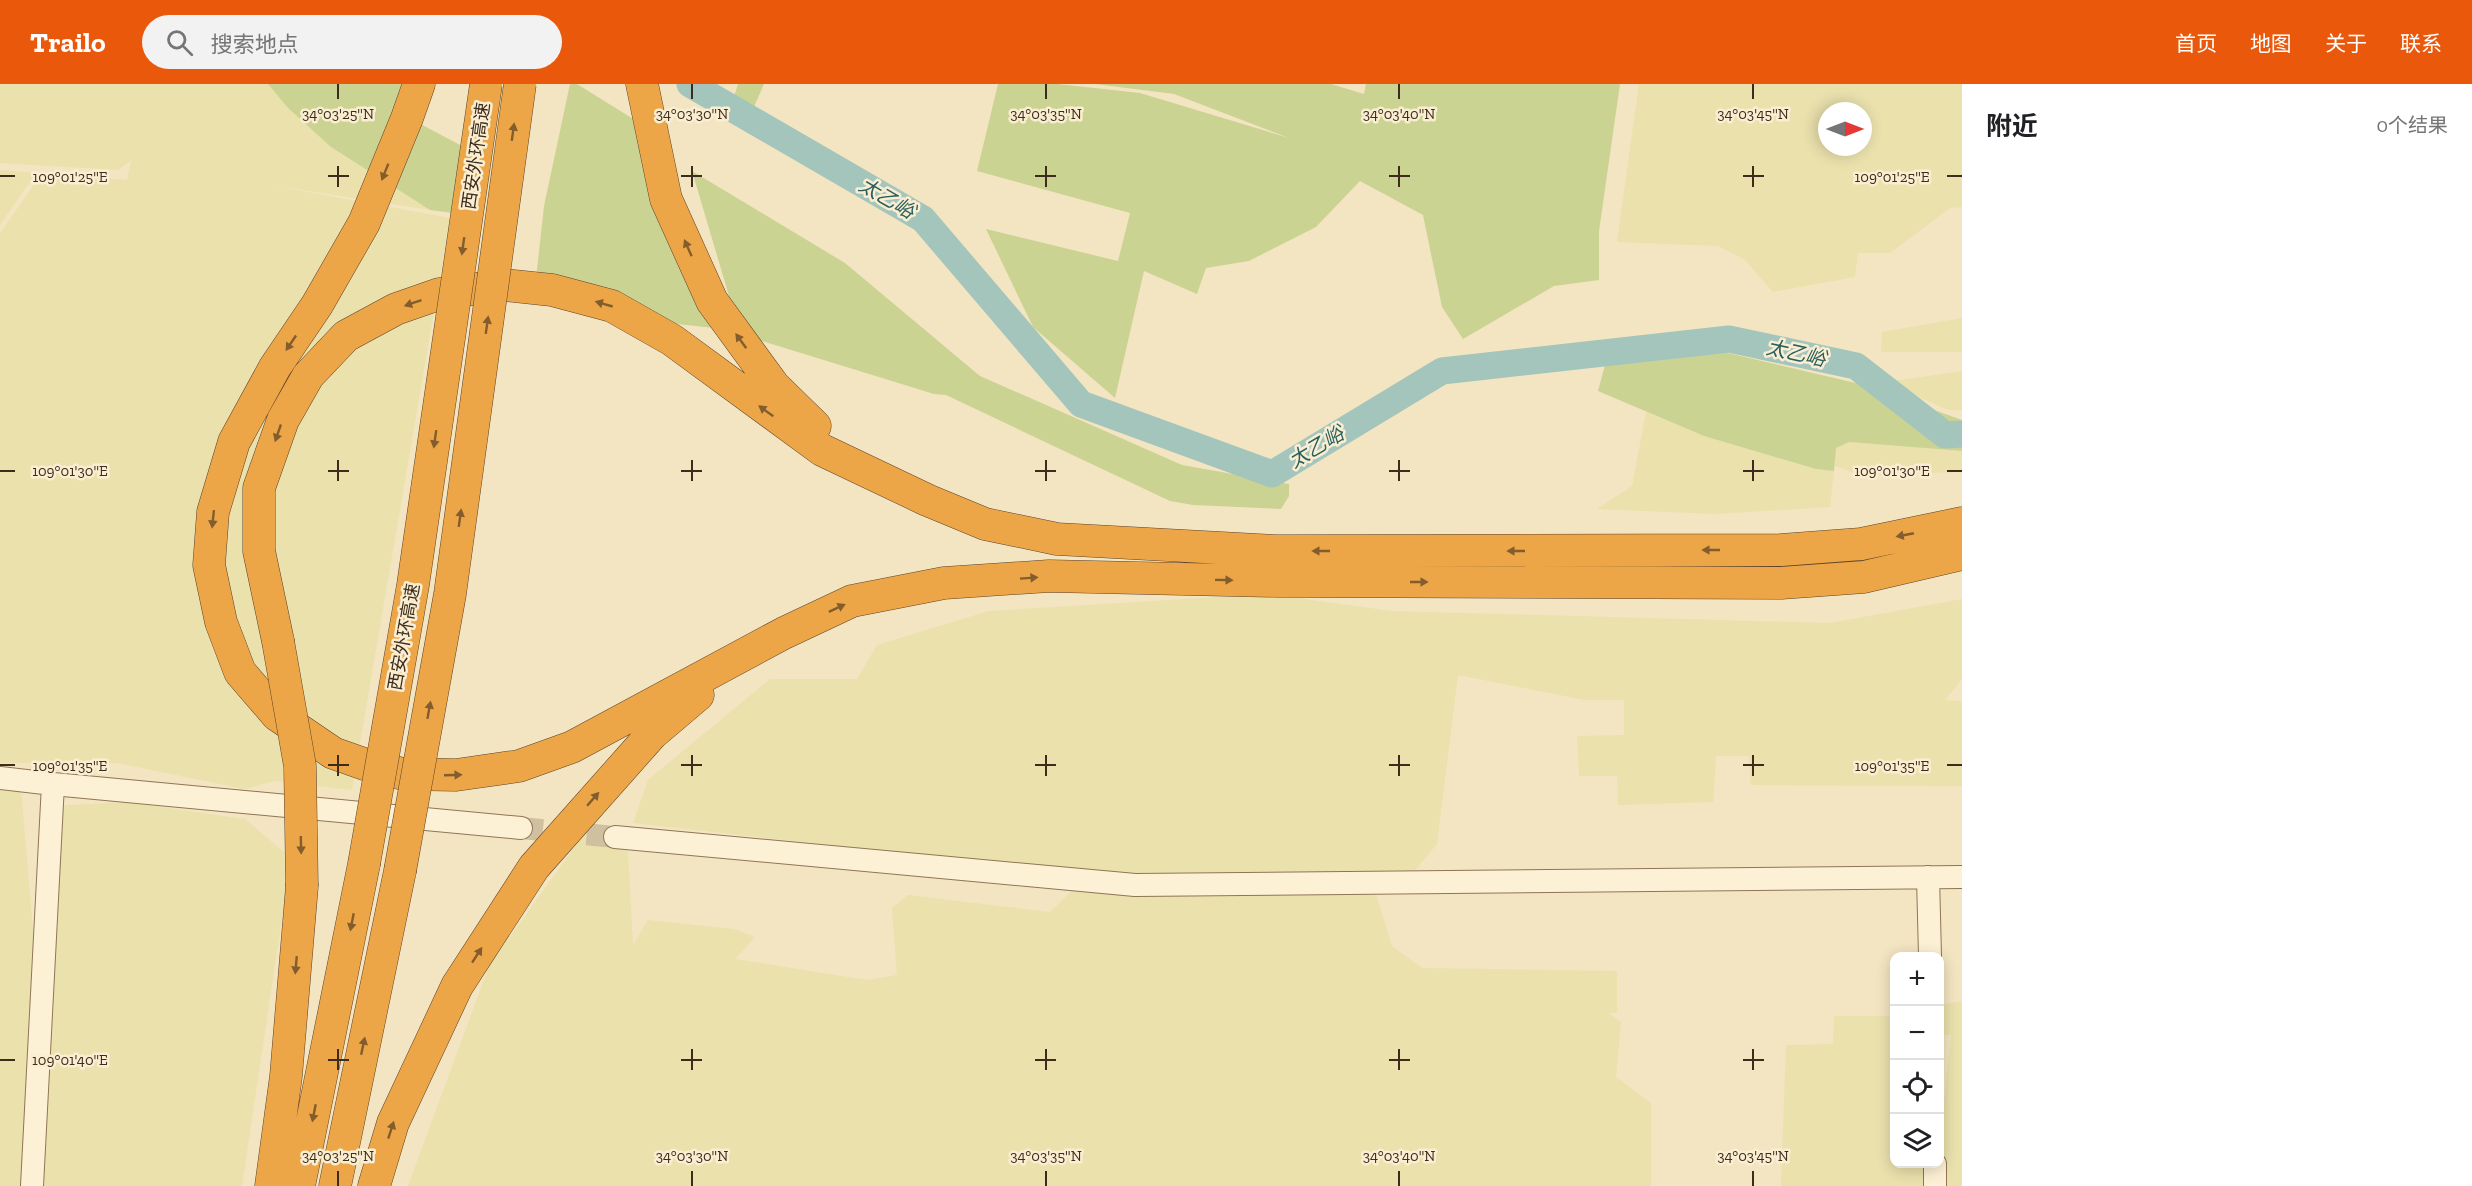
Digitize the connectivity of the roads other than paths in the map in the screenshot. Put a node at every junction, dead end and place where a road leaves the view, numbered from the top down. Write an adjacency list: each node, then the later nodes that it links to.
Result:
1 (419, 84): 8 (highway, one-way to 8)
2 (486, 84): 19 (highway, 西安外环高速, one-way to 19, bridge)
3 (520, 84): 20 (highway, 西安外环高速, one-way to 3, bridge)
4 (642, 84): 5 (highway, one-way to 4)
5 (927, 500): 6 (highway, one-way to 5); 18 (highway, one-way to 18, bridge)
6 (1962, 524)
7 (1962, 554): 8 (highway, one-way to 7)
8 (784, 633): 21 (highway, one-way to 8)
9 (0, 778): 10 (street)
10 (53, 784): 11 (street); 17 (street)
11 (521, 828)
12 (615, 837): 13 (street)
13 (1928, 877): 14 (street); 15 (street)
14 (1962, 877)
15 (1930, 952)
16 (1935, 1168): 22 (street)
17 (32, 1186)
18 (271, 1186)
19 (299, 1186)
20 (334, 1186)
21 (374, 1186)
22 (1935, 1186)

